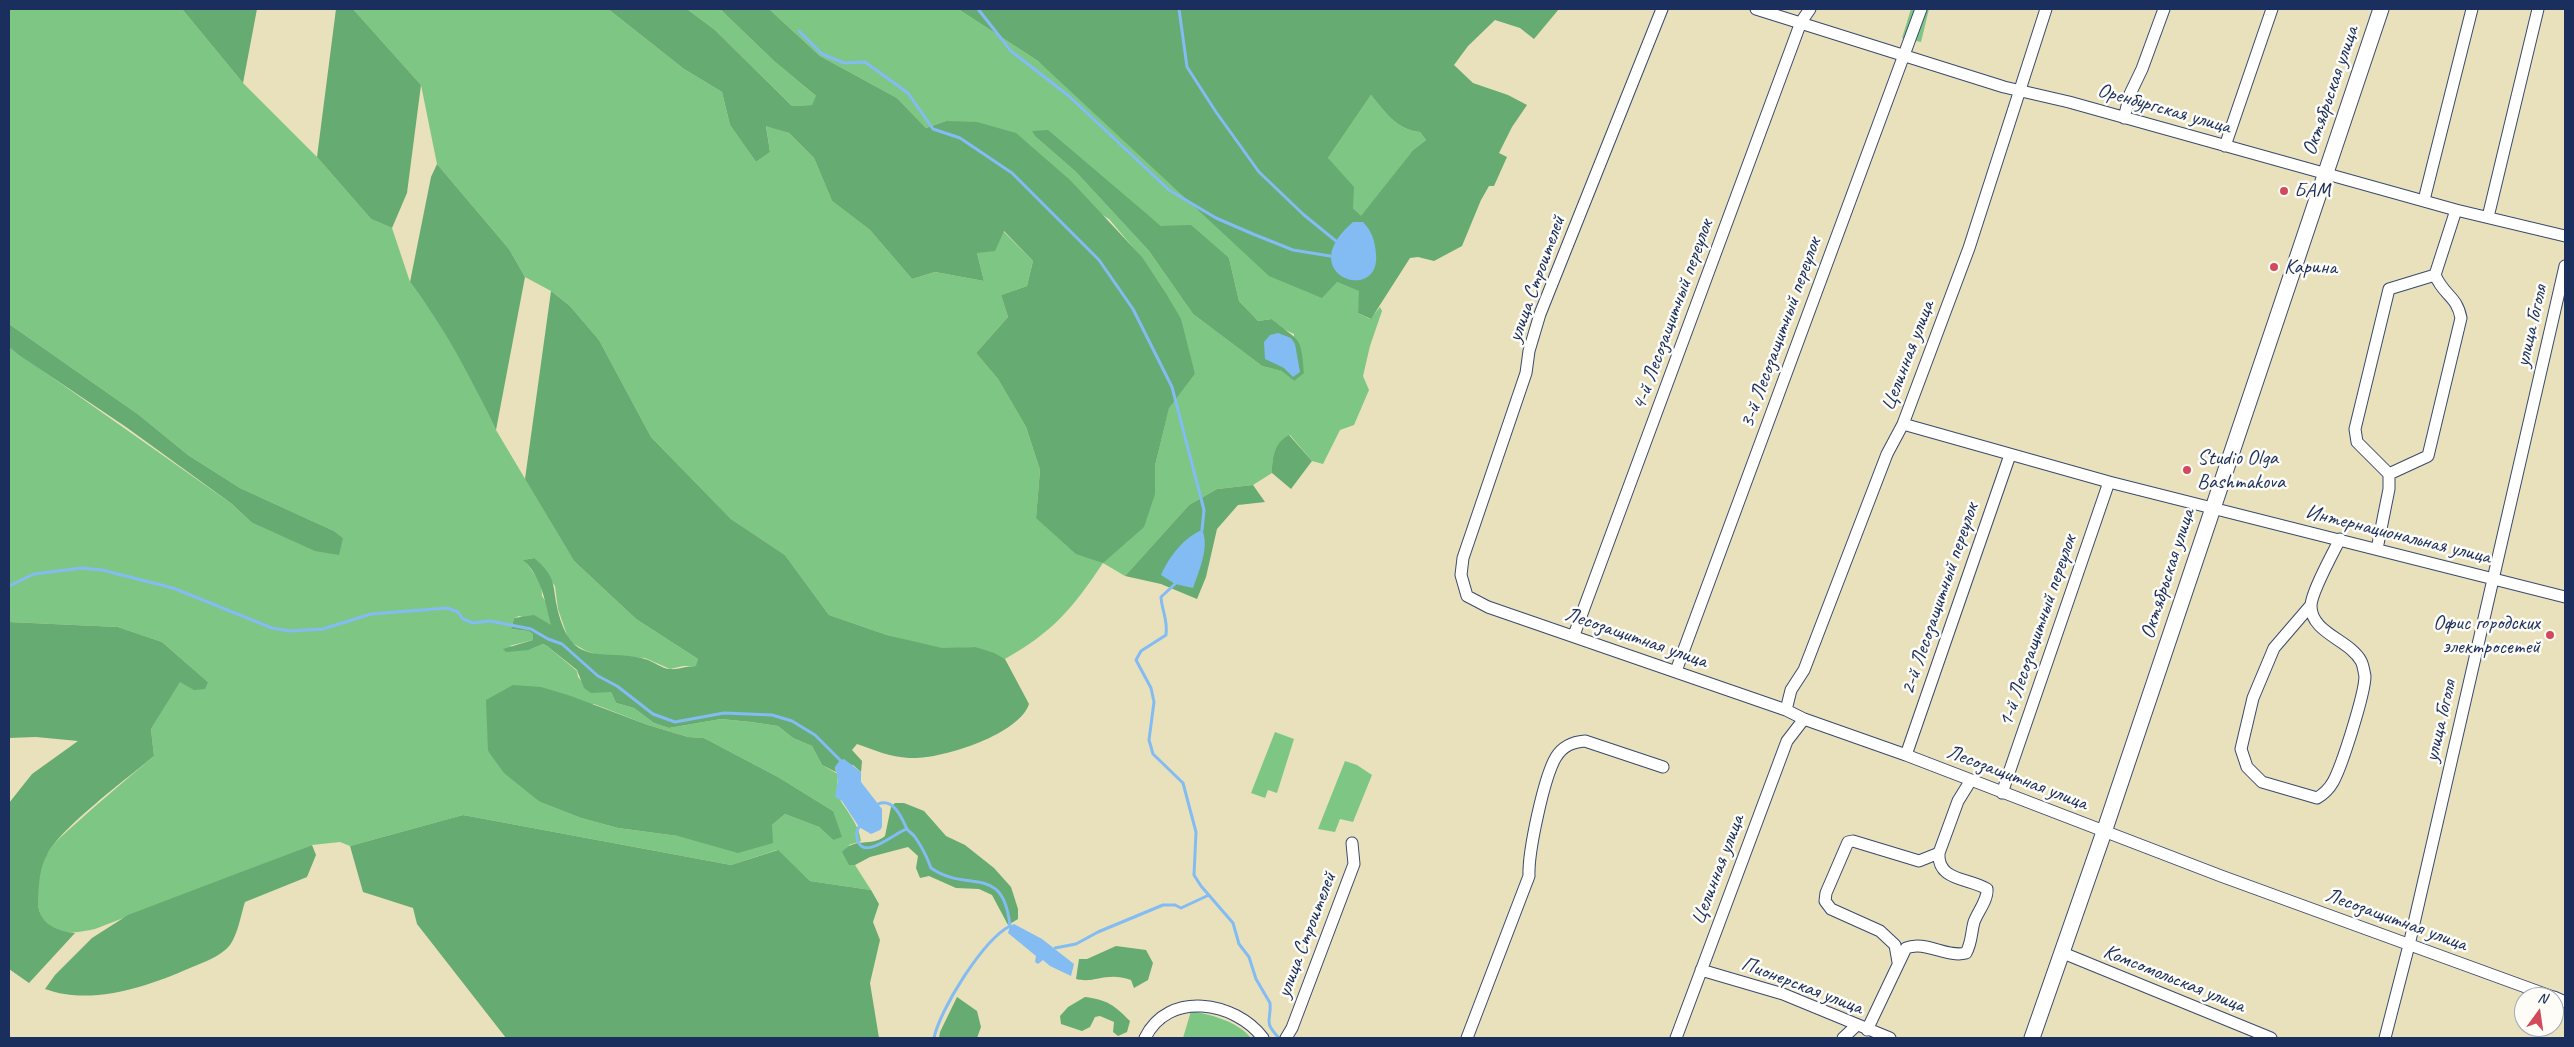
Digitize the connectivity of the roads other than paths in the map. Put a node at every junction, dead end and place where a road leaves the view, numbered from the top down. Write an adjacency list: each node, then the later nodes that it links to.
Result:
1 (1662, 9): 31 (street, улица Строителей)
2 (1756, 9): 11 (street, Оренбургская улица)
3 (1810, 9): 11 (street, 4-й Лесозащитный переулок)
4 (1921, 9): 12 (street, 3-й Лесозащитный переулок)
5 (2046, 9): 13 (street, Целинная улица)
6 (2164, 9): 14 (street)
7 (2272, 9): 15 (street)
8 (2382, 9): 16 (street, Октябрьская улица)
9 (2472, 9): 17 (street)
10 (2538, 9): 19 (street)
11 (1801, 22): 12 (street, Оренбургская улица); 34 (street, 4-й Лесозащитный переулок)
12 (1904, 56): 13 (street, Оренбургская улица); 35 (street, 3-й Лесозащитный переулок)
13 (2021, 92): 14 (street, Оренбургская улица); 23 (street, Целинная улица)
14 (2124, 118): 15 (street, Оренбургская улица)
15 (2225, 146): 16 (street, Оренбургская улица)
16 (2326, 173): 17 (street, Оренбургская улица); 27 (street, Октябрьская улица)
17 (2424, 200): 18 (street, Оренбургская улица)
18 (2456, 210): 19 (street, Оренбургская улица); 22 (street)
19 (2488, 217): 20 (street, Оренбургская улица)
20 (2565, 236)
21 (2565, 266): 30 (street, улица Гоголя)
22 (2435, 276): 25 (street); 25 (street)
23 (1903, 424): 24 (street, Интернациональная улица); 36 (street, Целинная улица)
24 (2010, 455): 26 (street, Интернациональная улица); 38 (street, 2-й Лесозащитный переулок)
25 (2389, 474): 29 (street)
26 (2109, 482): 27 (street, Интернациональная улица); 41 (street, 1-й Лесозащитный переулок)
27 (2212, 509): 28 (street, Интернациональная улица); 42 (street, Октябрьская улица)
28 (2340, 539): 29 (street, Интернациональная улица); 33 (street)
29 (2377, 549): 30 (street, Интернациональная улица)
30 (2493, 579): 32 (street, Интернациональная улица); 45 (street, улица Гоголя)
31 (1467, 596): 34 (street, Лесозащитная улица)
32 (2565, 597)
33 (2311, 605): 33 (street)
34 (1574, 636): 35 (street, Лесозащитная улица)
35 (1676, 671): 36 (street, Лесозащитная улица)
36 (1786, 710): 37 (street, Лесозащитная улица)
37 (1804, 719): 38 (street, Лесозащитная улица); 48 (street, Целинная улица)
38 (1906, 754): 40 (street, Лесозащитная улица)
39 (1663, 767): 54 (street)
40 (1970, 780): 41 (street, Лесозащитная улица); 44 (street)
41 (2002, 793): 42 (street, Лесозащитная улица)
42 (2104, 832): 45 (street, Лесозащитная улица); 46 (street, Октябрьская улица)
43 (1352, 843): 53 (street, улица Строителей)
44 (1939, 853): 47 (street); 47 (street)
45 (2409, 945): 49 (street, Лесозащитная улица); 60 (street, улица Гоголя)
46 (2063, 953): 58 (street, Октябрьская улица); 59 (street, Комсомольская улица)
47 (1898, 962): 50 (street)
48 (1701, 970): 50 (street, Пионерская улица); 55 (street, Целинная улица)
49 (2525, 987)
50 (1862, 1027): 56 (street); 57 (street, Пионерская улица)
51 (1146, 1038): 52 (street)
52 (1263, 1038)
53 (1286, 1038)
54 (1467, 1038)
55 (1676, 1038)
56 (1843, 1038)
57 (1890, 1038)
58 (2032, 1038)
59 (2271, 1038)
60 (2385, 1038)

